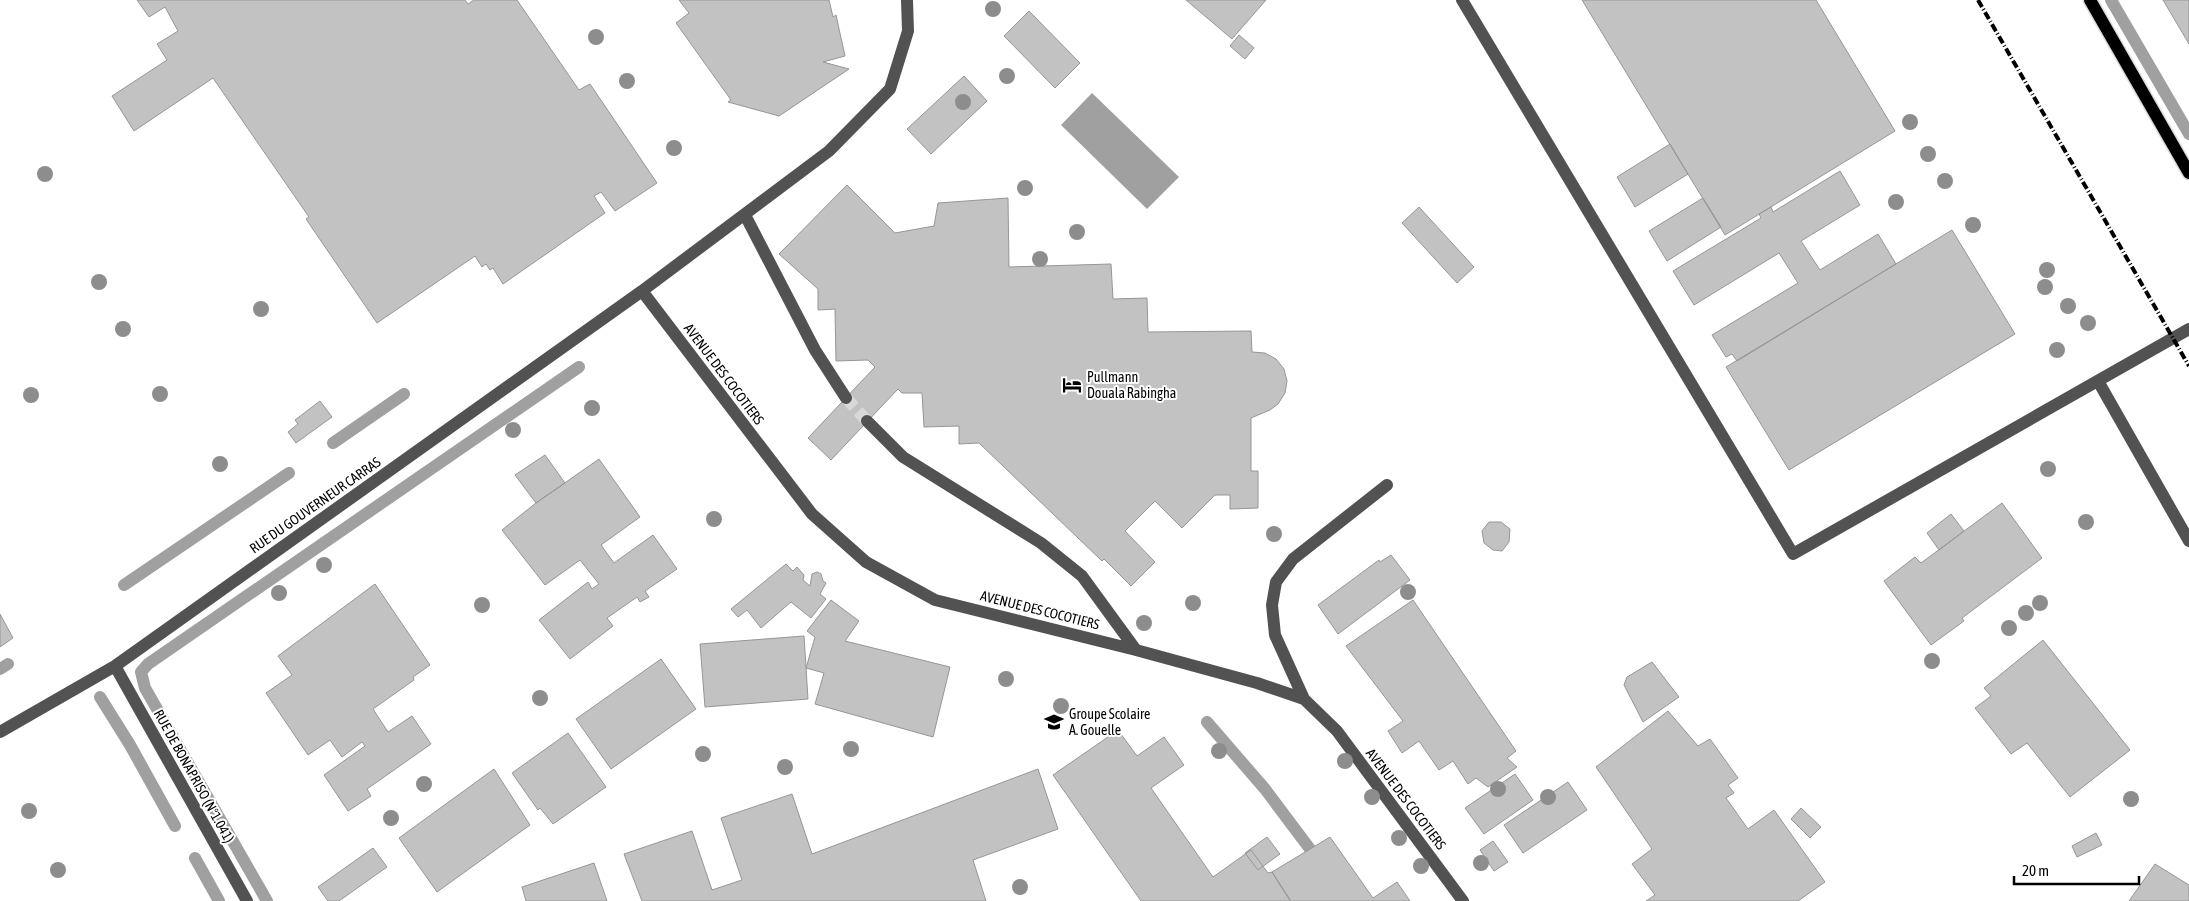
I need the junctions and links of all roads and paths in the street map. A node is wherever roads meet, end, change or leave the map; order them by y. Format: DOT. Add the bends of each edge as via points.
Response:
graph roads {
  1 [pos="907,0"];
  2 [pos="1462,0"];
  3 [pos="2090,0"];
  4 [pos="2189,173"];
  5 [pos="745,214"];
  6 [pos="642,292"];
  7 [pos="2189,329"];
  8 [pos="2098,381"];
  9 [pos="846,398"];
  10 [pos="867,421"];
  11 [pos="1386,484"];
  12 [pos="2189,541"];
  13 [pos="1136,650"];
  14 [pos="115,666"];
  15 [pos="1304,699"];
  16 [pos="0,732"];
  17 [pos="247,901"];
  18 [pos="1463,901"];
  1 -- 5 [label="street, RUE DU GOUVERNEUR CARRAS" via="908,31 890,89 829,151"];
  2 -- 8 [label="street" via="1793,554"];
  3 -- 4 [label="main road"];
  5 -- 6 [label="street, RUE DU GOUVERNEUR CARRAS"];
  5 -- 9 [label="street" via="815,350"];
  6 -- 13 [label="street, AVENUE DES COCOTIERS" via="812,514 866,562 935,600"];
  6 -- 14 [label="street, RUE DU GOUVERNEUR CARRAS"];
  7 -- 8 [label="street"];
  8 -- 12 [label="street"];
  10 -- 13 [label="street" via="903,457 1041,543 1082,576"];
  11 -- 15 [label="street" via="1293,558 1276,582 1272,605 1275,635"];
  13 -- 15 [label="street, AVENUE DES COCOTIERS"];
  14 -- 16 [label="street, RUE DU GOUVERNEUR CARRAS"];
  14 -- 17 [label="street, RUE DE BONAPRISO (N°1.041)"];
  15 -- 18 [label="street, AVENUE DES COCOTIERS" via="1337,731"];
}
